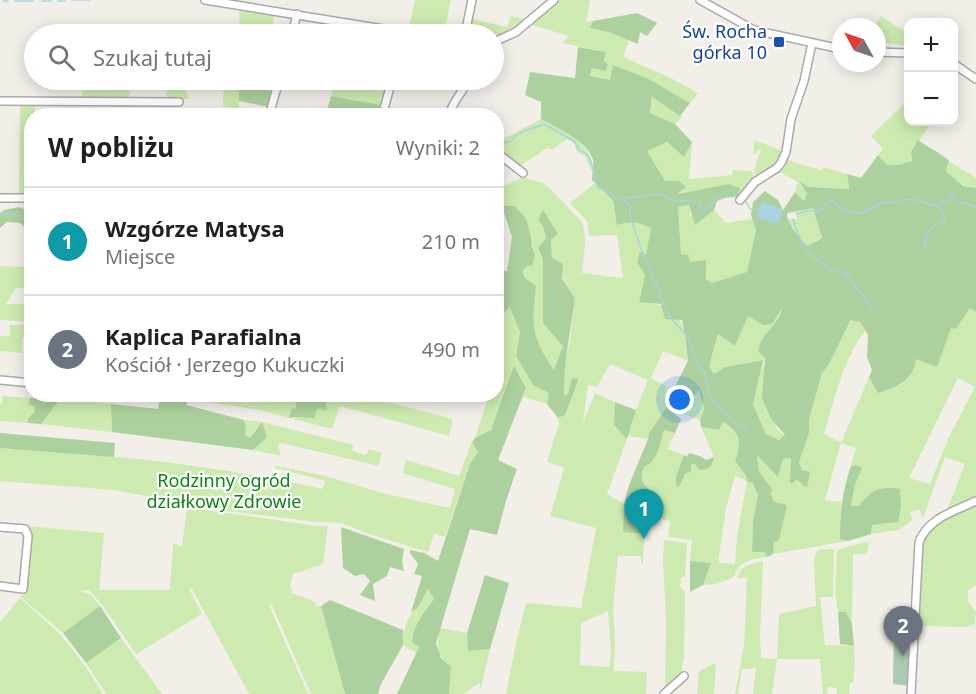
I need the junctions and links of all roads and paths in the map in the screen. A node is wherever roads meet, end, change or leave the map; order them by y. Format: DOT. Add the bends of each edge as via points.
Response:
graph roads {
  1 [pos="205,0"];
  2 [pos="472,0"];
  3 [pos="554,0"];
  4 [pos="700,0"];
  5 [pos="297,15"];
  6 [pos="295,24"];
  7 [pos="348,24"];
  8 [pos="467,24"];
  9 [pos="504,37"];
  10 [pos="812,43"];
  11 [pos="832,46"];
  12 [pos="886,52"];
  13 [pos="904,53"];
  14 [pos="958,67"];
  15 [pos="976,79"];
  16 [pos="276,90"];
  17 [pos="389,90"];
  18 [pos="462,90"];
  19 [pos="0,102"];
  20 [pos="179,102"];
  21 [pos="271,108"];
  22 [pos="384,108"];
  23 [pos="451,108"];
  24 [pos="504,158"];
  25 [pos="523,173"];
  26 [pos="0,198"];
  27 [pos="24,198"];
  28 [pos="740,200"];
  29 [pos="0,380"];
  30 [pos="24,382"];
  31 [pos="976,501"];
  32 [pos="0,527"];
  33 [pos="0,586"];
  34 [pos="684,676"];
  35 [pos="664,694"];
  36 [pos="911,694"];
  1 -- 5 [label="street"];
  2 -- 8 [label="street"];
  3 -- 9 [label="street"];
  4 -- 10 [label="street" via="754,30"];
  5 -- 6 [label="street"];
  5 -- 7 [label="street"];
  10 -- 11 [label="street"];
  10 -- 28 [label="street" via="781,164 755,182"];
  12 -- 13 [label="street"];
  14 -- 15 [label="street"];
  16 -- 21 [label="street"];
  17 -- 22 [label="street"];
  18 -- 23 [label="street"];
  19 -- 20 [label="street"];
  24 -- 25 [label="street"];
  26 -- 27 [label="street"];
  29 -- 30 [label="street"];
  31 -- 36 [label="street" via="932,523 919,542"];
  32 -- 33 [label="street" via="22,529 28,534 23,589"];
  34 -- 35 [label="street"];
}
